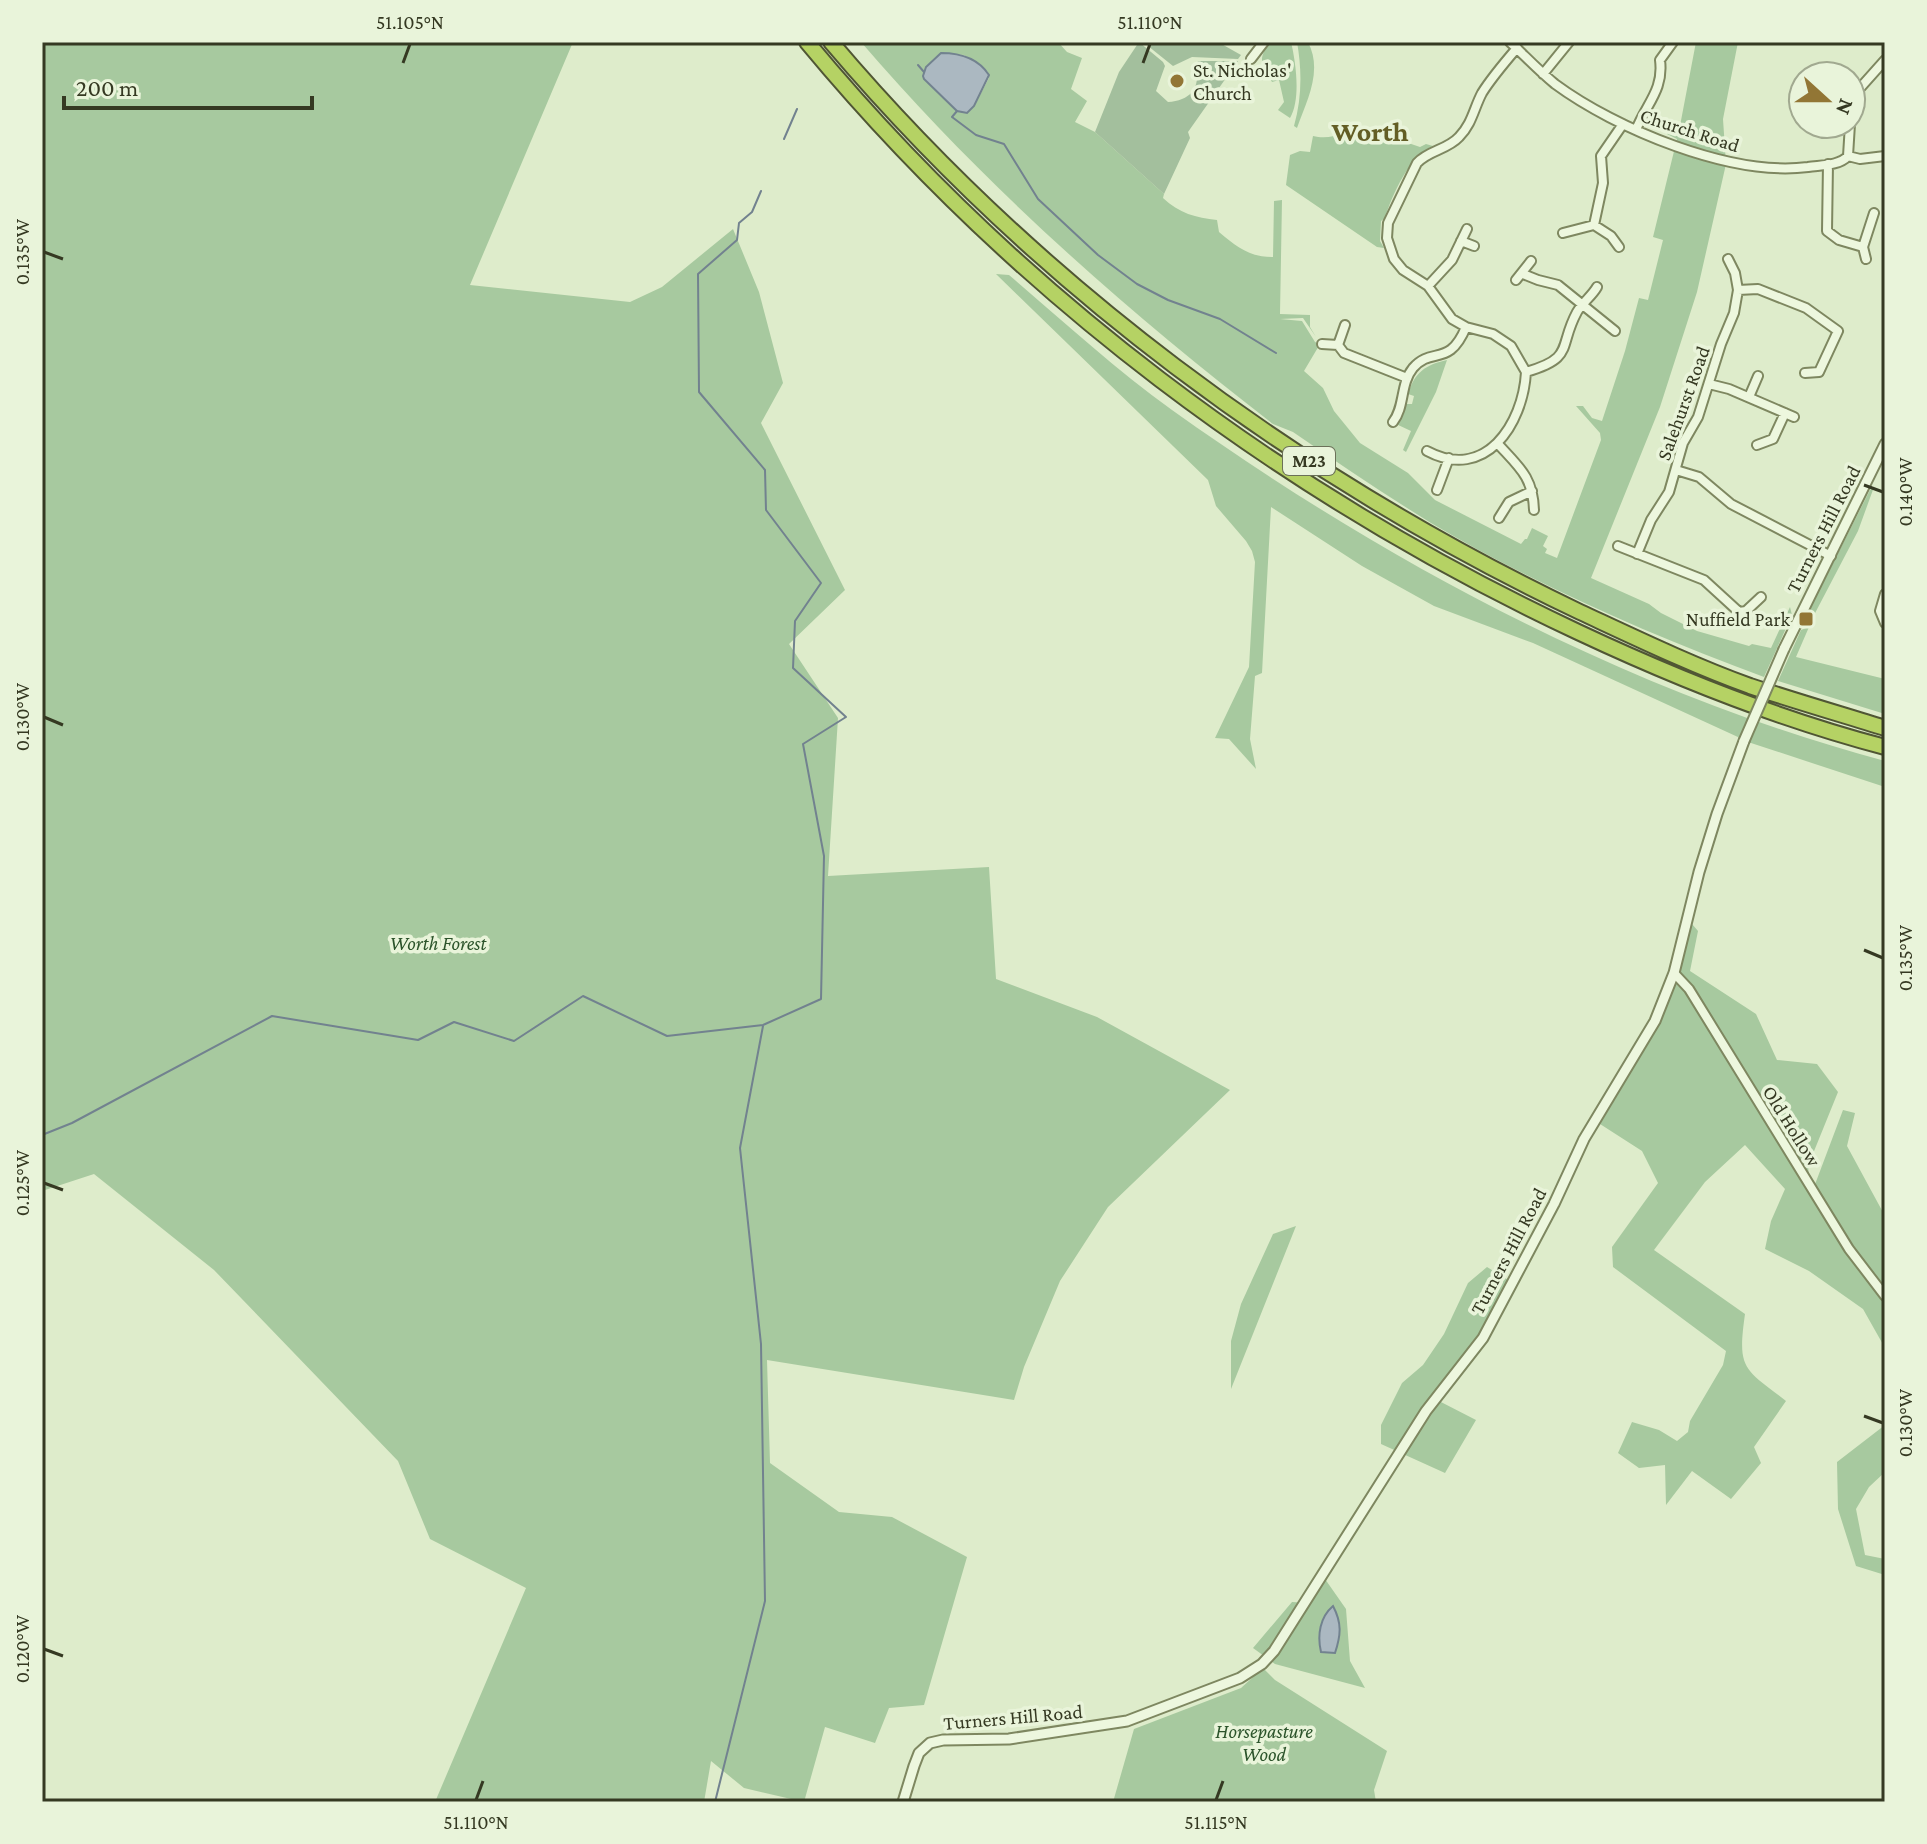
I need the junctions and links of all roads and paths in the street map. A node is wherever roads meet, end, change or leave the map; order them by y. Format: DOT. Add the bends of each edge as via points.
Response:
graph roads {
  1 [pos="807,42"];
  2 [pos="831,42"];
  3 [pos="844,42"];
  4 [pos="1264,42"];
  5 [pos="1569,42"];
  6 [pos="1673,42"];
  7 [pos="1513,45"];
  8 [pos="1251,59"];
  9 [pos="1885,60"];
  10 [pos="1543,74"];
  11 [pos="1867,80"];
  12 [pos="879,98"];
  13 [pos="1623,124"];
  14 [pos="1636,130"];
  15 [pos="1849,140"];
  16 [pos="1848,156"];
  17 [pos="1885,156"];
  18 [pos="1828,164"];
  19 [pos="1874,213"];
  20 [pos="1594,225"];
  21 [pos="1467,229"];
  22 [pos="1563,233"];
  23 [pos="1461,241"];
  24 [pos="1474,246"];
  25 [pos="1619,247"];
  26 [pos="1863,247"];
  27 [pos="1728,259"];
  28 [pos="1866,259"];
  29 [pos="1531,261"];
  30 [pos="1428,286"];
  31 [pos="1597,287"];
  32 [pos="1738,290"];
  33 [pos="1582,305"];
  34 [pos="1843,320"];
  35 [pos="1345,325"];
  36 [pos="1466,327"];
  37 [pos="1615,331"];
  38 [pos="1838,331"];
  39 [pos="1322,344"];
  40 [pos="1338,345"];
  41 [pos="1526,372"];
  42 [pos="1805,373"];
  43 [pos="1758,376"];
  44 [pos="1407,378"];
  45 [pos="1709,384"];
  46 [pos="1749,397"];
  47 [pos="1785,413"];
  48 [pos="1794,417"];
  49 [pos="1393,422"];
  50 [pos="1498,444"];
  51 [pos="1885,444"];
  52 [pos="1757,445"];
  53 [pos="1427,451"];
  54 [pos="1449,458"];
  55 [pos="1676,470"];
  56 [pos="1544,484"];
  57 [pos="1437,490"];
  58 [pos="1532,490"];
  59 [pos="1534,510"];
  60 [pos="1499,518"];
  61 [pos="1618,546"];
  62 [pos="1637,554"];
  63 [pos="1831,556"];
  64 [pos="1734,592"];
  65 [pos="1885,594"];
  66 [pos="1761,597"];
  67 [pos="1726,600"];
  68 [pos="1885,623"];
  69 [pos="1885,728"];
  70 [pos="1885,747"];
  71 [pos="1674,973"];
  72 [pos="1885,1296"];
  73 [pos="903,1802"];
  1 -- 70 [label="highway, M23" via="952,200 1092,327 1177,394 1322,492 1508,600 1615,650 1747,706"];
  2 -- 12 [label="highway, M23"];
  3 -- 12 [label="highway, M23"];
  4 -- 8 [label="street"];
  5 -- 10 [label="street"];
  6 -- 14 [label="street" via="1660,60 1659,85"];
  7 -- 10 [label="street, Church Road"];
  7 -- 30 [label="street" via="1461,136 1417,163 1388,223 1394,259"];
  9 -- 11 [label="street"];
  10 -- 13 [label="street, Church Road"];
  12 -- 69 [label="highway, M23" via="976,198 1080,290 1177,369 1305,459 1511,579 1643,641 1751,686"];
  13 -- 14 [label="street, Church Road"];
  13 -- 20 [label="street" via="1601,156 1603,183"];
  14 -- 18 [label="street, Church Road" via="1692,151 1775,169"];
  15 -- 16 [label="street"];
  16 -- 17 [label="street, Church Road"];
  16 -- 18 [label="street, Church Road"];
  18 -- 26 [label="street" via="1827,231"];
  19 -- 26 [label="street"];
  20 -- 22 [label="street"];
  20 -- 25 [label="street"];
  21 -- 23 [label="street"];
  23 -- 24 [label="street"];
  23 -- 30 [label="street" via="1447,267"];
  26 -- 28 [label="street"];
  27 -- 32 [label="street"];
  29 -- 33 [label="street" via="1520,277 1554,283"];
  30 -- 36 [label="street" via="1448,314"];
  31 -- 33 [label="street"];
  32 -- 38 [label="street" via="1758,289 1806,308"];
  32 -- 45 [label="street, Salehurst Road"];
  33 -- 37 [label="street"];
  33 -- 41 [label="street" via="1561,353"];
  34 -- 38 [label="street"];
  35 -- 40 [label="street"];
  36 -- 41 [label="street" via="1500,337"];
  36 -- 44 [label="street" via="1455,347 1419,363"];
  38 -- 42 [label="street" via="1816,374"];
  39 -- 40 [label="street"];
  40 -- 44 [label="street" via="1352,358"];
  41 -- 50 [label="street" via="1517,416"];
  43 -- 46 [label="street"];
  44 -- 49 [label="street"];
  45 -- 46 [label="street"];
  45 -- 55 [label="street, Salehurst Road"];
  46 -- 47 [label="street"];
  47 -- 48 [label="street"];
  47 -- 52 [label="street" via="1773,439"];
  50 -- 54 [label="street" via="1475,456"];
  50 -- 58 [label="street"];
  51 -- 63 [label="street, Turners Hill Road"];
  53 -- 54 [label="street"];
  54 -- 57 [label="street"];
  55 -- 62 [label="street, Salehurst Road"];
  55 -- 63 [label="street" via="1699,477 1731,504"];
  56 -- 58 [label="street"];
  58 -- 59 [label="street"];
  58 -- 60 [label="street" via="1509,502"];
  61 -- 62 [label="street"];
  62 -- 67 [label="street" via="1704,580"];
  63 -- 71 [label="street, Turners Hill Road, bridge" via="1744,741 1699,872"];
  64 -- 67 [label="street"];
  65 -- 68 [label="street" via="1880,611"];
  66 -- 67 [label="street" via="1743,612"];
  71 -- 72 [label="street, Old Hollow" via="1689,989 1849,1249"];
  71 -- 73 [label="street, Turners Hill Road" via="1655,1021 1584,1139 1483,1338 1426,1411 1268,1657 1240,1678 1127,1721 1009,1739 930,1743 919,1753"];
}
